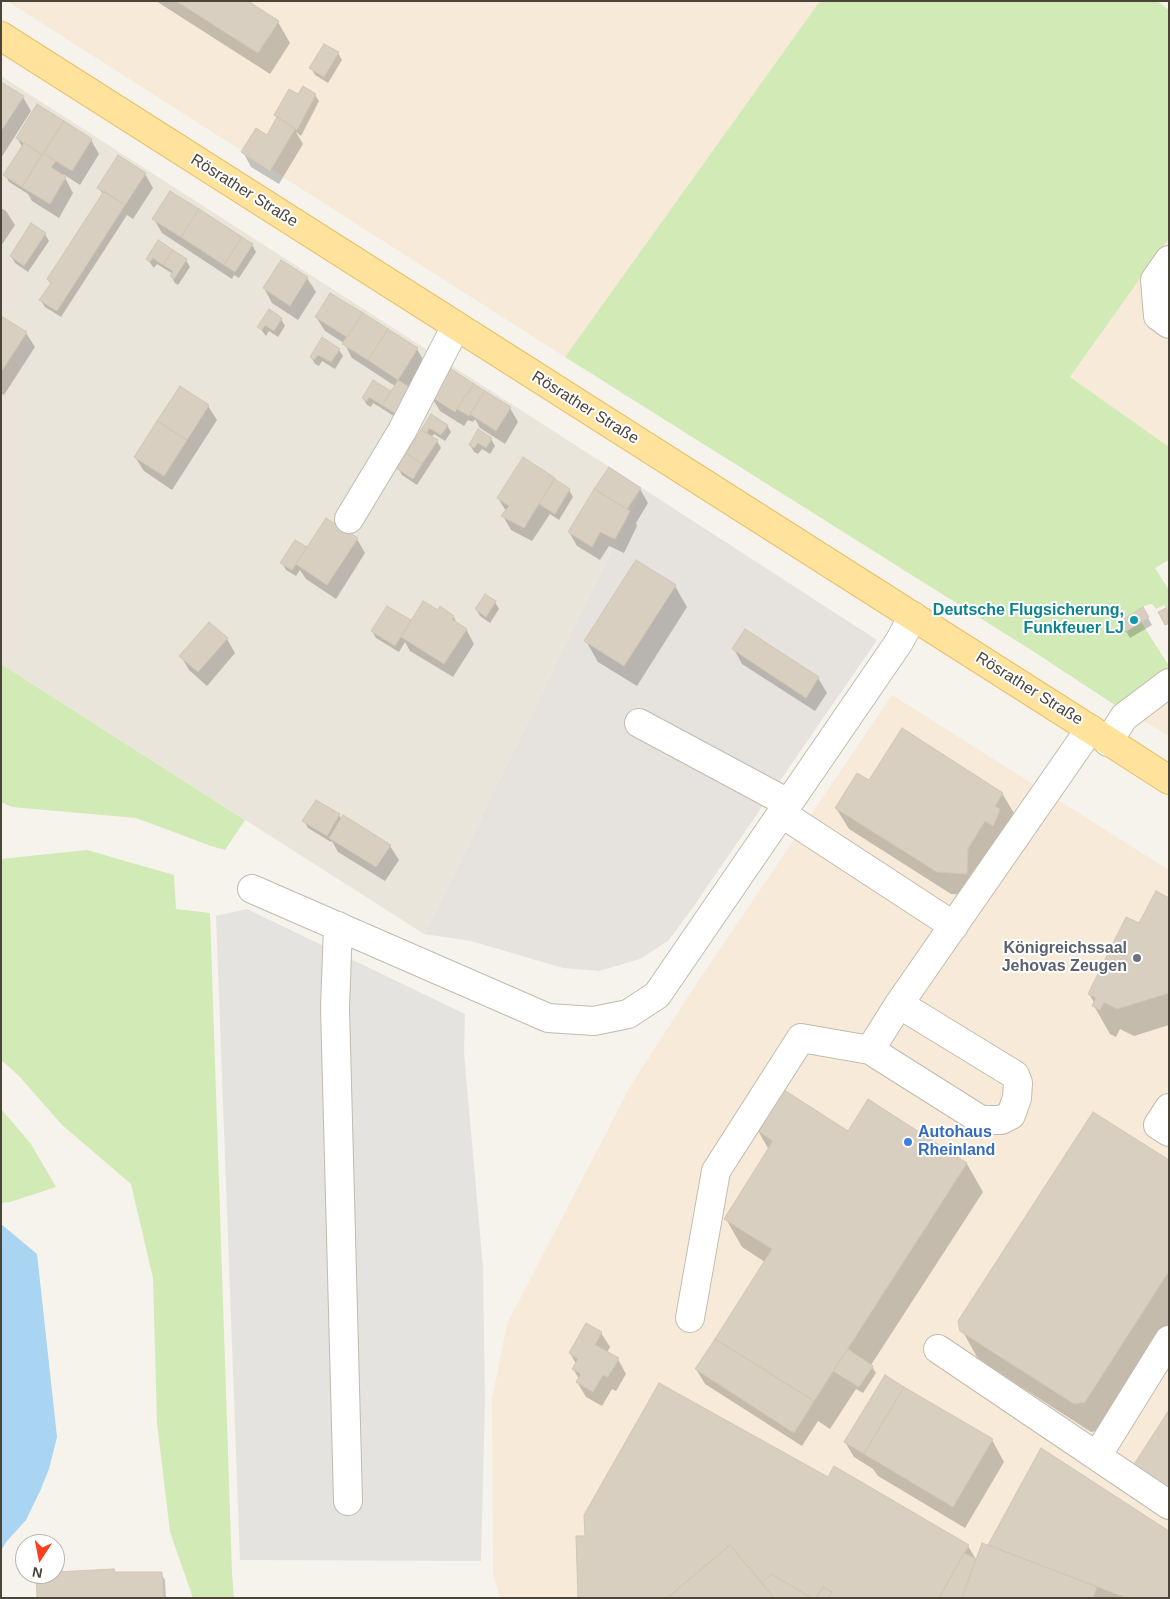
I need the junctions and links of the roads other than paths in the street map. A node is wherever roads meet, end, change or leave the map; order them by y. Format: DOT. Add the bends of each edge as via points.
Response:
graph roads {
  1 [pos="1,36"];
  2 [pos="1169,260"];
  3 [pos="1169,324"];
  4 [pos="456,326"];
  5 [pos="349,519"];
  6 [pos="913,616"];
  7 [pos="1169,683"];
  8 [pos="639,724"];
  9 [pos="1099,735"];
  10 [pos="1169,780"];
  11 [pos="784,808"];
  12 [pos="252,890"];
  13 [pos="338,926"];
  14 [pos="954,926"];
  15 [pos="899,1004"];
  16 [pos="870,1050"];
  17 [pos="1169,1108"];
  18 [pos="1169,1132"];
  19 [pos="690,1318"];
  20 [pos="1169,1340"];
  21 [pos="938,1349"];
  22 [pos="1097,1456"];
  23 [pos="348,1501"];
  24 [pos="1169,1505"];
  1 -- 4 [label="main road, Rösrather Straße"];
  2 -- 3 [label="lane" via="1155,280 1158,316"];
  4 -- 5 [label="lane" via="402,431"];
  4 -- 6 [label="main road, Rösrather Straße"];
  6 -- 9 [label="main road, Rösrather Straße"];
  6 -- 11 [label="lane" via="899,642"];
  7 -- 9 [label="lane"];
  8 -- 11 [label="lane"];
  9 -- 10 [label="main road, Rösrather Straße"];
  9 -- 14 [label="lane"];
  11 -- 13 [label="lane" via="657,995 628,1014 594,1021 548,1018"];
  11 -- 14 [label="lane"];
  12 -- 13 [label="lane"];
  13 -- 23 [label="lane" via="335,1008"];
  14 -- 15 [label="lane"];
  15 -- 16 [label="lane"];
  15 -- 16 [label="lane" via="1015,1075 1017,1098 1011,1115 1001,1120 981,1120"];
  16 -- 19 [label="lane" via="801,1038 716,1170"];
  17 -- 18 [label="lane" via="1158,1125"];
  20 -- 22 [label="lane"];
  21 -- 22 [label="lane"];
  22 -- 24 [label="lane"];
}
